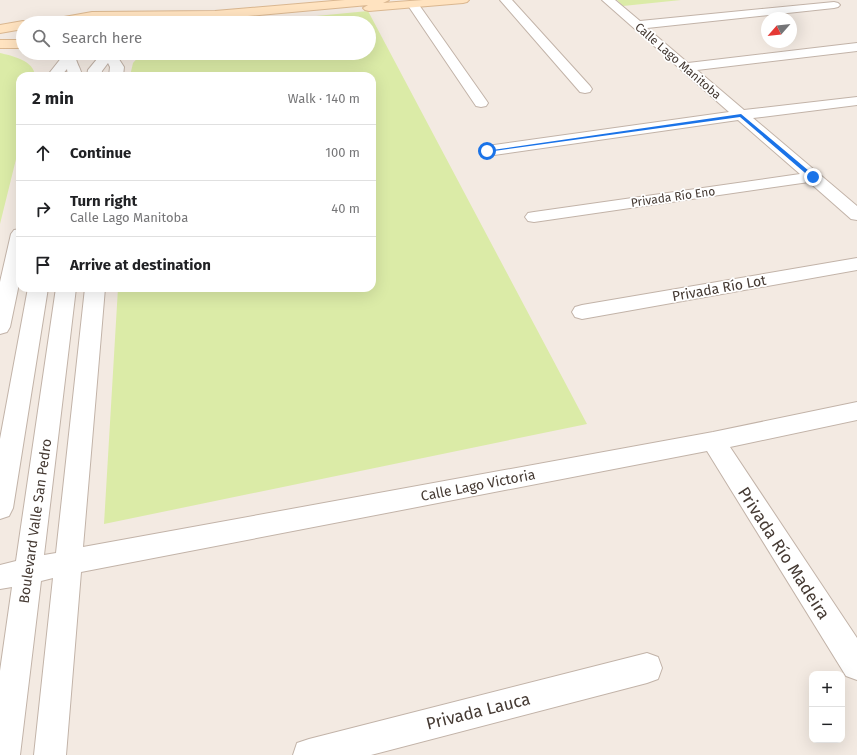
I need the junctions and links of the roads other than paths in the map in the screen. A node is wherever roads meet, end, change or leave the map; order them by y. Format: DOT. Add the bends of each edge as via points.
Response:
graph roads {
  1 [pos="383,0"];
  2 [pos="463,0"];
  3 [pos="506,0"];
  4 [pos="608,0"];
  5 [pos="414,4"];
  6 [pos="834,5"];
  7 [pos="108,12"];
  8 [pos="70,14"];
  9 [pos="116,16"];
  10 [pos="284,16"];
  11 [pos="637,25"];
  12 [pos="16,26"];
  13 [pos="0,29"];
  14 [pos="0,44"];
  15 [pos="16,44"];
  16 [pos="857,47"];
  17 [pos="65,60"];
  18 [pos="70,60"];
  19 [pos="103,60"];
  20 [pos="113,60"];
  21 [pos="685,67"];
  22 [pos="57,72"];
  23 [pos="76,72"];
  24 [pos="95,72"];
  25 [pos="116,72"];
  26 [pos="585,89"];
  27 [pos="857,101"];
  28 [pos="481,103"];
  29 [pos="741,115"];
  30 [pos="487,151"];
  31 [pos="813,177"];
  32 [pos="857,215"];
  33 [pos="534,218"];
  34 [pos="16,253"];
  35 [pos="857,264"];
  36 [pos="37,292"];
  37 [pos="65,292"];
  38 [pos="95,292"];
  39 [pos="582,312"];
  40 [pos="0,327"];
  41 [pos="857,411"];
  42 [pos="713,441"];
  43 [pos="0,508"];
  44 [pos="67,563"];
  45 [pos="28,571"];
  46 [pos="0,577"];
  47 [pos="857,665"];
  48 [pos="647,668"];
  49 [pos="4,755"];
  50 [pos="50,755"];
  51 [pos="309,755"];
  1 -- 7 [label="street" via="215,15"];
  2 -- 5 [label="street"];
  3 -- 26 [label="street"];
  4 -- 11 [label="street, Calle Lago Manitoba"];
  5 -- 10 [label="street"];
  5 -- 28 [label="street"];
  6 -- 11 [label="street"];
  7 -- 8 [label="street"];
  7 -- 9 [label="street"];
  11 -- 21 [label="street, Calle Lago Manitoba"];
  12 -- 13 [label="street"];
  14 -- 15 [label="street"];
  16 -- 21 [label="street"];
  17 -- 22 [label="street"];
  18 -- 23 [label="street"];
  19 -- 24 [label="street"];
  20 -- 25 [label="street"];
  21 -- 29 [label="street, Calle Lago Manitoba"];
  27 -- 29 [label="street"];
  29 -- 30 [label="street"];
  29 -- 31 [label="street, Calle Lago Manitoba"];
  31 -- 32 [label="street, Calle Lago Manitoba"];
  31 -- 33 [label="street, Privada Río Eno"];
  34 -- 40 [label="street"];
  35 -- 39 [label="street, Privada Río Lot"];
  36 -- 43 [label="street"];
  37 -- 45 [label="street, Boulevard Valle San Pedro"];
  38 -- 44 [label="street"];
  41 -- 42 [label="street, Calle Lago Victoria"];
  42 -- 44 [label="street, Calle Lago Victoria"];
  42 -- 47 [label="street, Privada Río Madeira"];
  44 -- 45 [label="street, Calle Lago Victoria"];
  44 -- 50 [label="street"];
  45 -- 46 [label="street, Calle Lago Victoria"];
  45 -- 49 [label="street, Boulevard Valle San Pedro"];
  48 -- 51 [label="street, Privada Lauca"];
}
